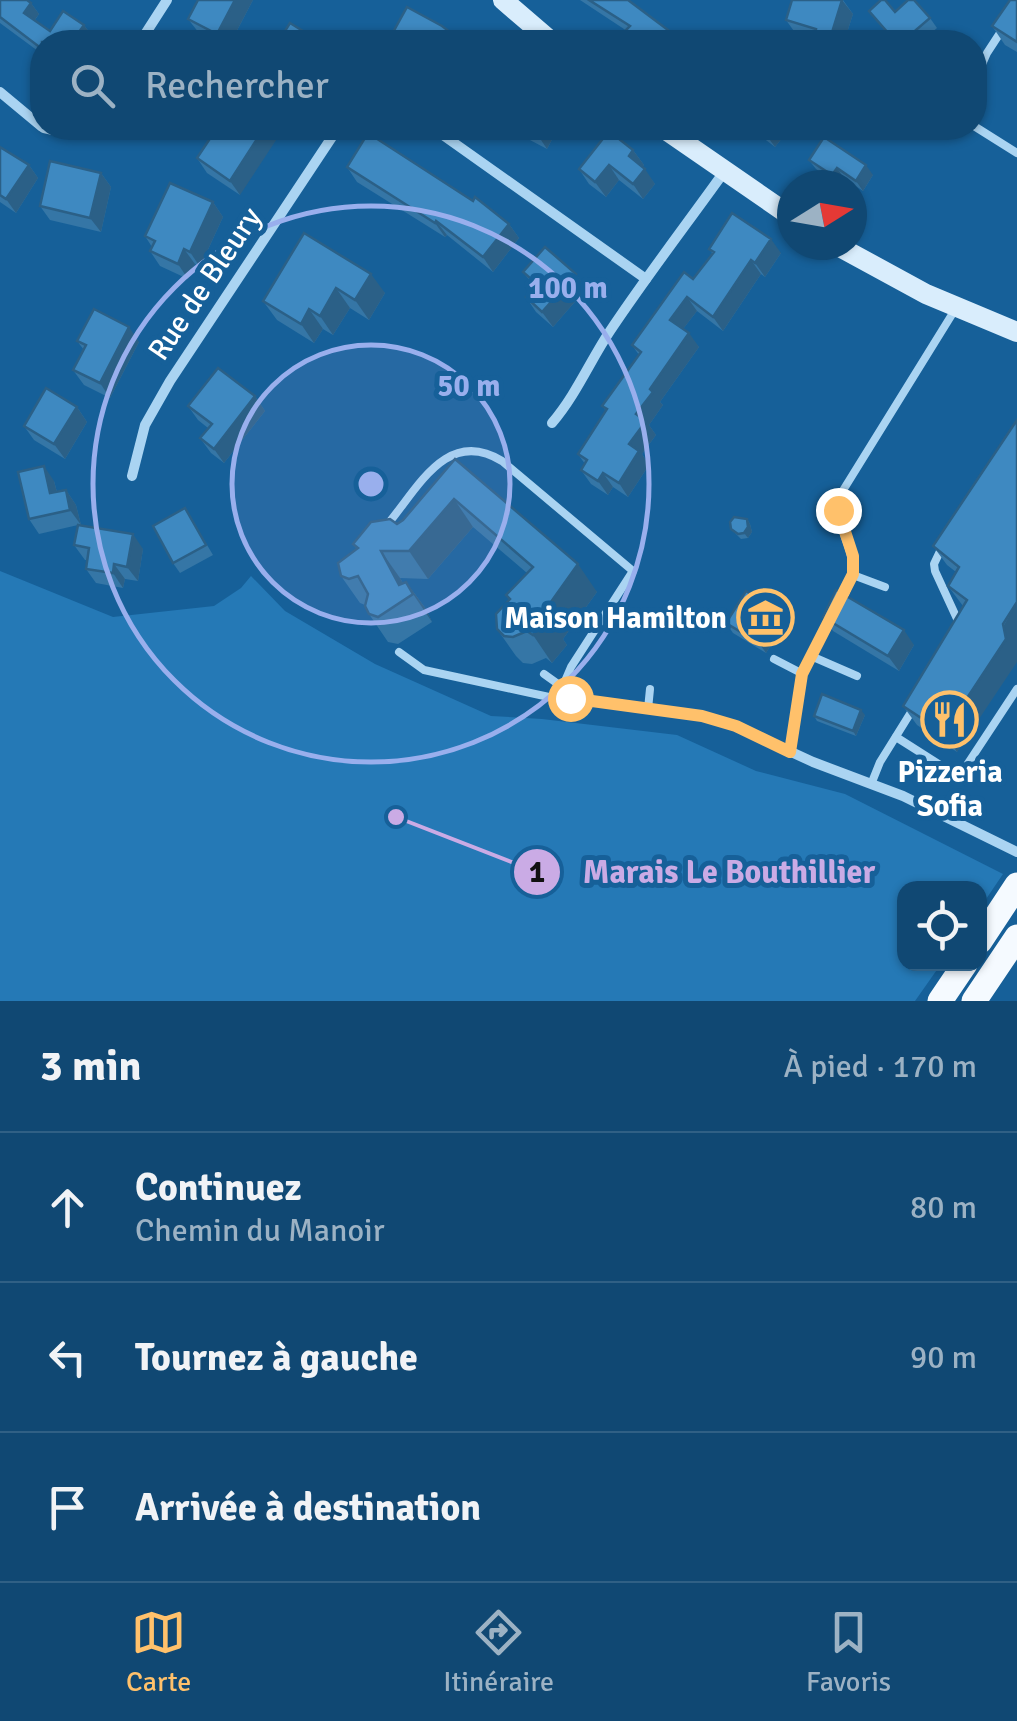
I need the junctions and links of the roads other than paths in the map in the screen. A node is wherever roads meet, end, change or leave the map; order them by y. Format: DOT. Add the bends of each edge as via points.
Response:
graph roads {
  1 [pos="168,0"];
  2 [pos="504,0"];
  3 [pos="1007,22"];
  4 [pos="148,30"];
  5 [pos="538,30"];
  6 [pos="987,54"];
  7 [pos="0,92"];
  8 [pos="30,116"];
  9 [pos="987,134"];
  10 [pos="330,140"];
  11 [pos="450,140"];
  12 [pos="680,140"];
  13 [pos="1017,153"];
  14 [pos="724,172"];
  15 [pos="777,208"];
  16 [pos="865,260"];
  17 [pos="646,279"];
  18 [pos="956,308"];
  19 [pos="1017,332"];
  20 [pos="552,423"];
  21 [pos="132,476"];
  22 [pos="391,520"];
  23 [pos="946,540"];
  24 [pos="853,574"];
  25 [pos="885,587"];
  26 [pos="960,629"];
  27 [pos="399,652"];
  28 [pos="812,656"];
  29 [pos="774,659"];
  30 [pos="544,674"];
  31 [pos="802,674"];
  32 [pos="857,676"];
  33 [pos="1017,689"];
  34 [pos="650,690"];
  35 [pos="565,693"];
  36 [pos="924,693"];
  37 [pos="648,709"];
  38 [pos="896,736"];
  39 [pos="790,752"];
  40 [pos="872,782"];
  41 [pos="1017,852"];
  42 [pos="1017,885"];
  43 [pos="987,930"];
  44 [pos="1017,937"];
  45 [pos="960,971"];
  46 [pos="940,1001"];
  47 [pos="974,1001"];
  1 -- 4 [label="street"];
  2 -- 5 [label="main road"];
  3 -- 6 [label="lane"];
  7 -- 8 [label="street"];
  9 -- 13 [label="lane"];
  10 -- 21 [label="street, Rue de Bleury" via="170,381 145,425"];
  11 -- 17 [label="street"];
  12 -- 14 [label="main road"];
  14 -- 15 [label="main road"];
  14 -- 17 [label="street"];
  16 -- 18 [label="main road"];
  17 -- 20 [label="street"];
  18 -- 19 [label="main road"];
  18 -- 24 [label="lane" via="842,492 839,520"];
  22 -- 35 [label="lane" via="441,460 485,452 633,571 571,667"];
  23 -- 26 [label="lane" via="934,564"];
  24 -- 25 [label="lane"];
  24 -- 28 [label="lane"];
  27 -- 35 [label="lane" via="424,670 549,697"];
  28 -- 31 [label="lane"];
  28 -- 32 [label="lane"];
  29 -- 31 [label="lane"];
  30 -- 35 [label="lane"];
  31 -- 39 [label="lane"];
  33 -- 38 [label="lane" via="960,777"];
  34 -- 37 [label="lane"];
  35 -- 37 [label="street"];
  36 -- 38 [label="lane"];
  37 -- 39 [label="street" via="719,720"];
  38 -- 40 [label="lane"];
  39 -- 40 [label="street"];
  40 -- 41 [label="street"];
  42 -- 43 [label="main road"];
  44 -- 47 [label="main road"];
  45 -- 46 [label="main road"];
}
